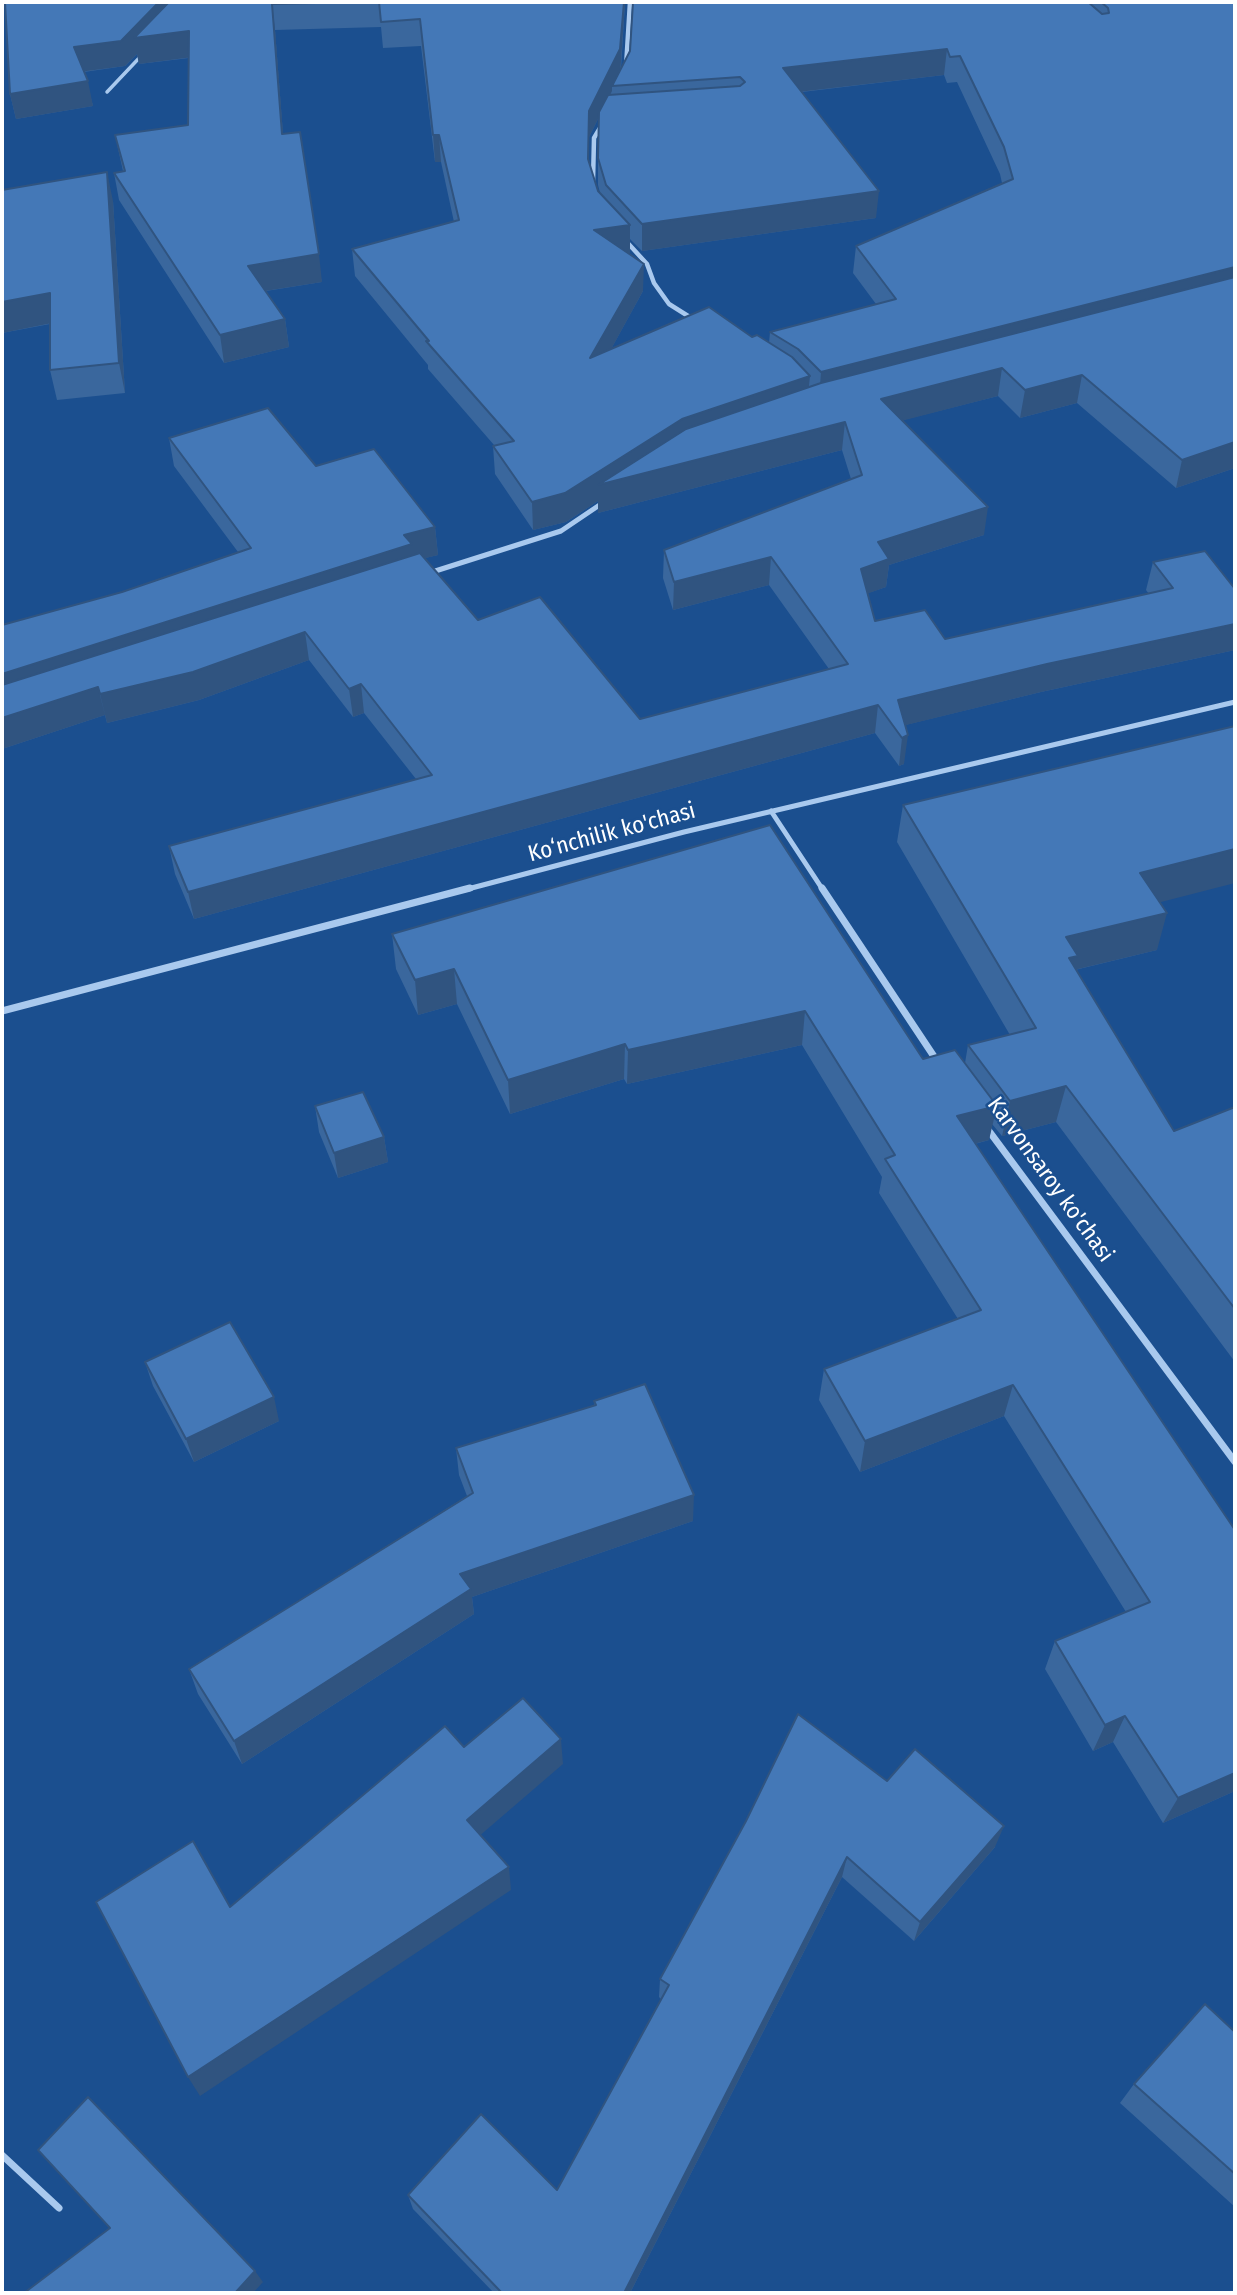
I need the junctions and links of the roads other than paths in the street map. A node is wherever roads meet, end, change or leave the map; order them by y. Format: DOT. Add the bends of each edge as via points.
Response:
graph roads {
  1 [pos="630,2"];
  2 [pos="144,53"];
  3 [pos="625,77"];
  4 [pos="107,92"];
  5 [pos="606,117"];
  6 [pos="593,186"];
  7 [pos="620,234"];
  8 [pos="703,326"];
  9 [pos="611,497"];
  10 [pos="417,576"];
  11 [pos="1235,702"];
  12 [pos="771,811"];
  13 [pos="2,1011"];
  14 [pos="946,1072"];
  15 [pos="978,1116"];
  16 [pos="1235,1462"];
  17 [pos="2,2155"];
  18 [pos="59,2208"];
  1 -- 3 [label="street"];
  2 -- 4 [label="lane"];
  5 -- 6 [label="street" via="594,138"];
  7 -- 8 [label="street" via="647,264 654,284 669,304"];
  9 -- 10 [label="street" via="561,531"];
  11 -- 12 [label="street, Ko‘nchilik ko'chasi"];
  12 -- 13 [label="street, Ko‘nchilik ko'chasi"];
  12 -- 14 [label="street"];
  15 -- 16 [label="street, Karvonsaroy ko'chasi"];
  17 -- 18 [label="lane"];
}
